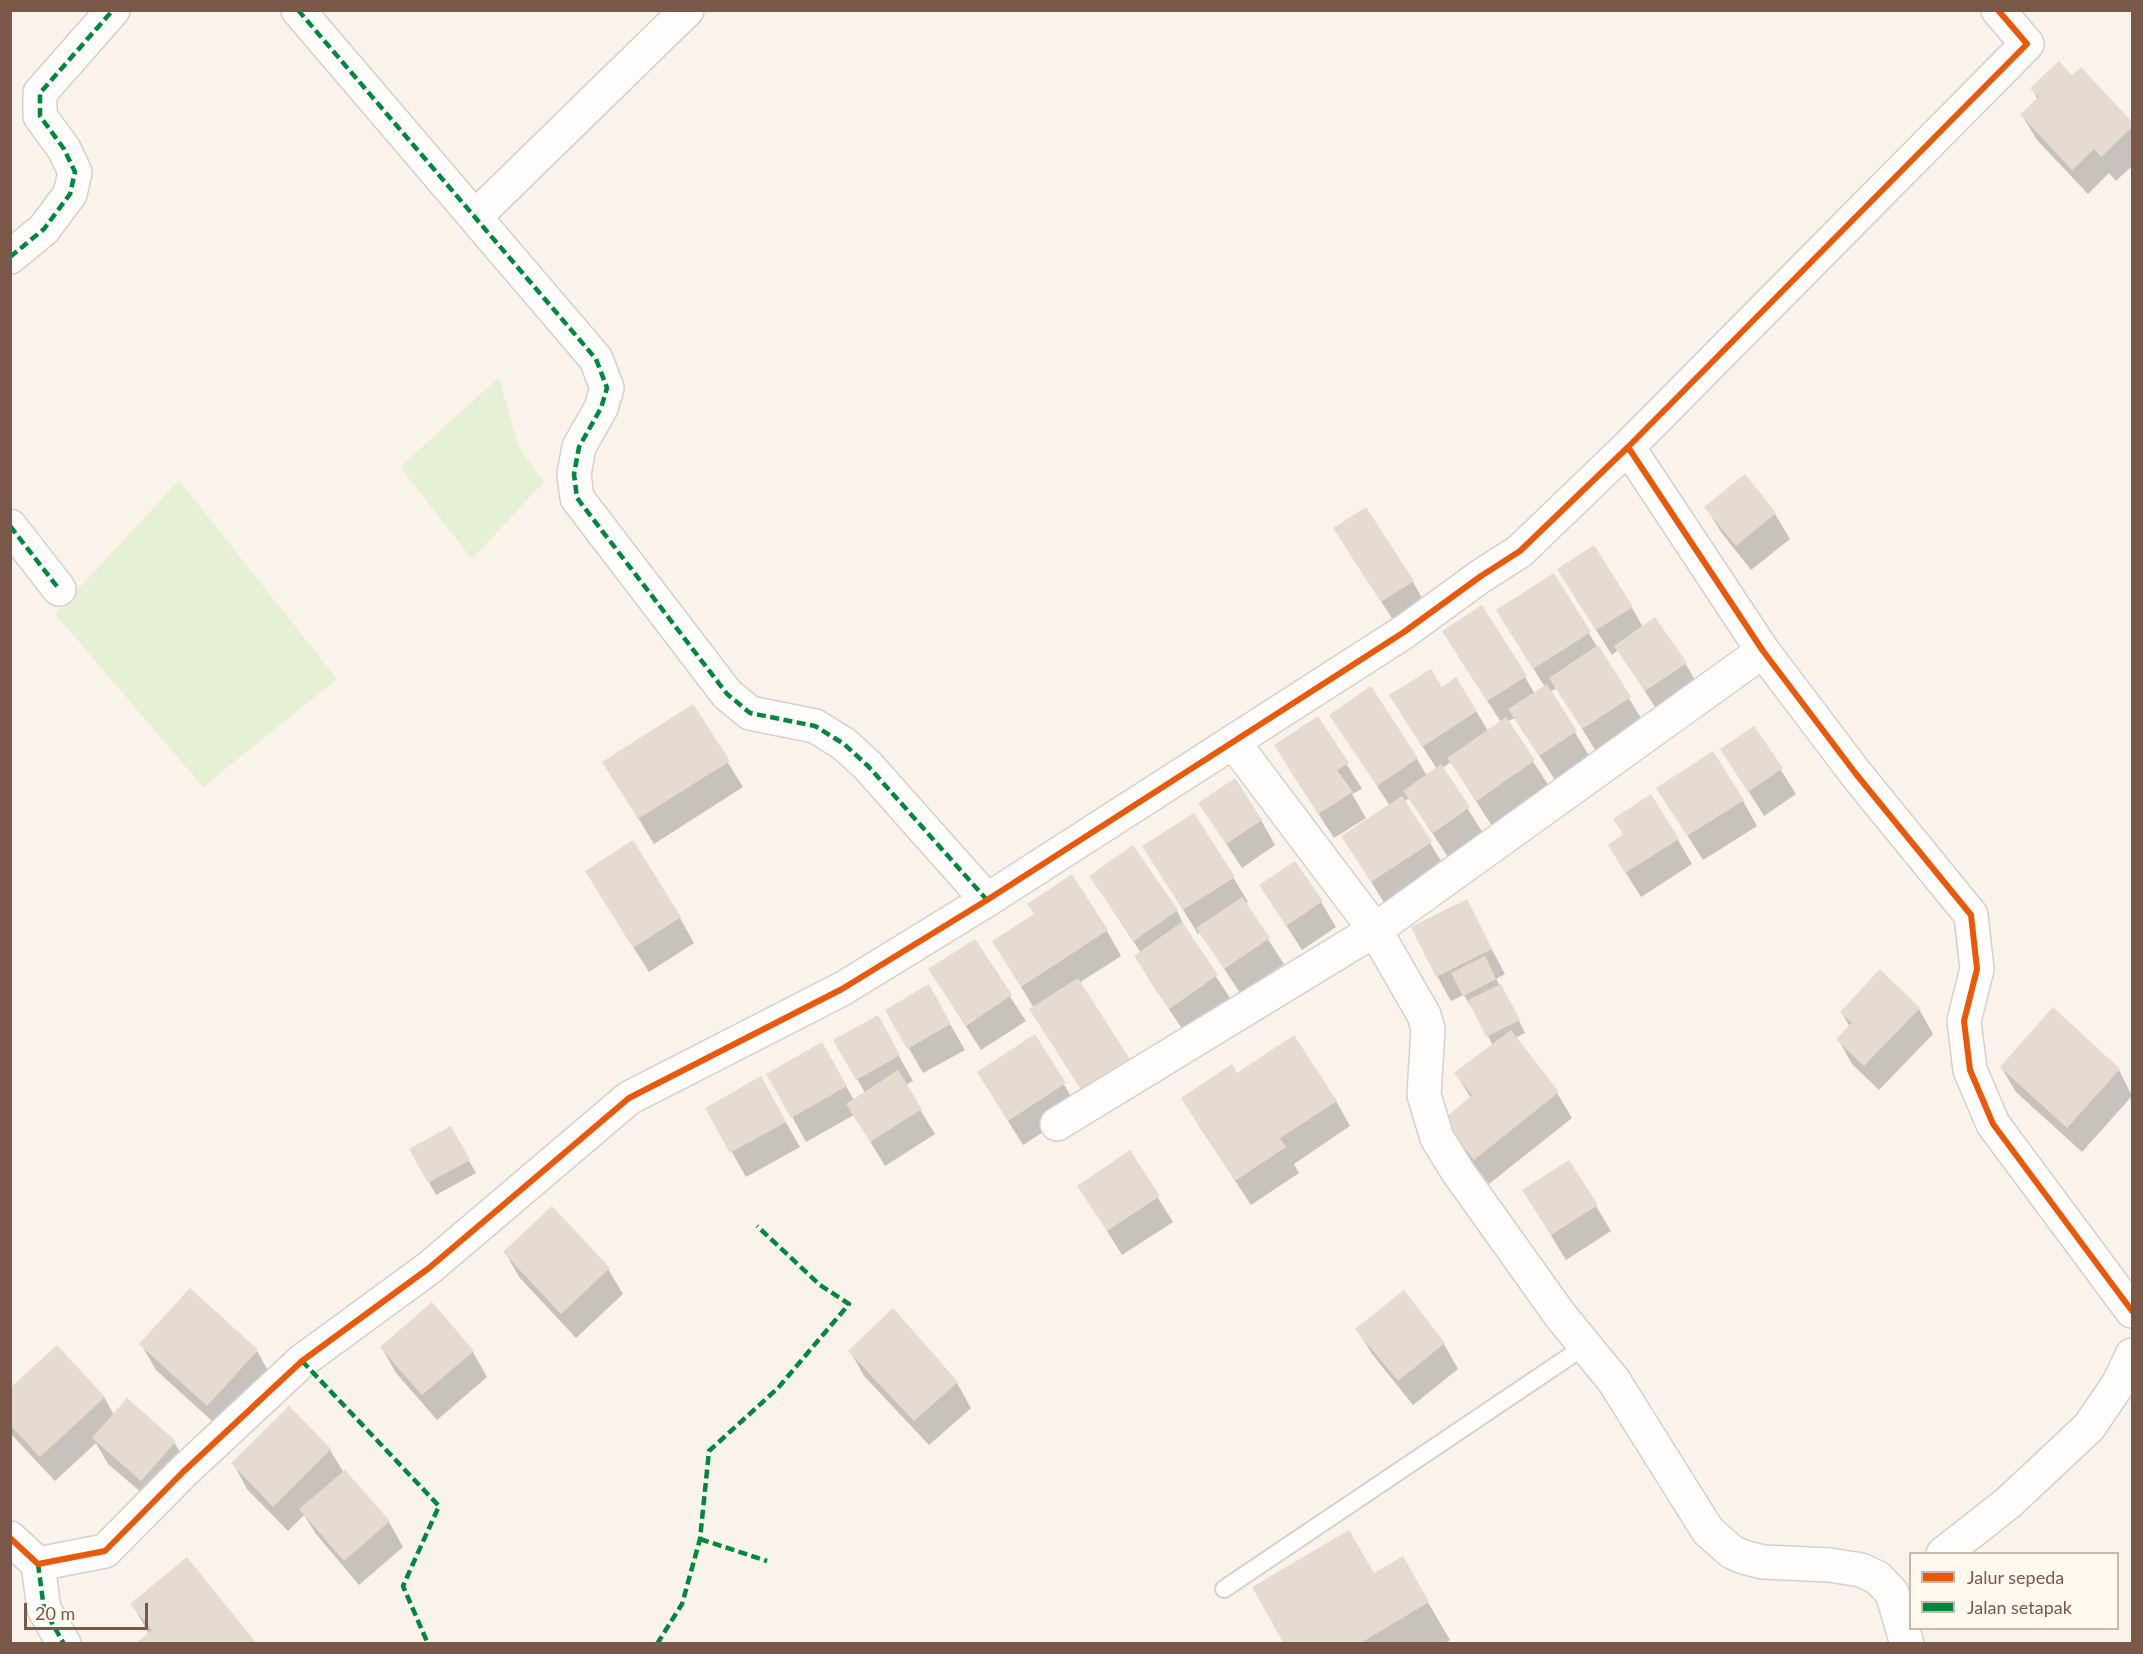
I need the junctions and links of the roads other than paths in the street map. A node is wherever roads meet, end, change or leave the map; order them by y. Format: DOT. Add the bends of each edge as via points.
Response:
graph roads {
  1 [pos="113,10"];
  2 [pos="298,10"];
  3 [pos="687,10"];
  4 [pos="1998,10"];
  5 [pos="475,217"];
  6 [pos="10,257"];
  7 [pos="1628,447"];
  8 [pos="10,526"];
  9 [pos="59,589"];
  10 [pos="1762,651"];
  11 [pos="1234,742"];
  12 [pos="987,900"];
  13 [pos="1375,930"];
  14 [pos="1057,1124"];
  15 [pos="2133,1311"];
  16 [pos="1586,1346"];
  17 [pos="2133,1354"];
  18 [pos="10,1538"];
  19 [pos="1946,1552"];
  20 [pos="38,1564"];
  21 [pos="1901,1586"];
  22 [pos="1224,1589"];
  23 [pos="64,1644"];
  24 [pos="1907,1644"];
  1 -- 6 [label="street" via="40,93 40,116 75,172 70,194 44,229"];
  2 -- 5 [label="street"];
  3 -- 5 [label="street"];
  4 -- 7 [label="street" via="2027,44"];
  5 -- 12 [label="street" via="596,359 607,388 601,408 579,447 574,474 577,498 727,694 750,713 815,726 844,744"];
  7 -- 10 [label="street"];
  7 -- 11 [label="street" via="1520,551"];
  8 -- 9 [label="street"];
  10 -- 13 [label="street"];
  10 -- 15 [label="street" via="1971,915 1977,969 1964,1021 1970,1070 1993,1124"];
  11 -- 12 [label="street"];
  11 -- 13 [label="street"];
  12 -- 20 [label="street" via="842,989 629,1098 429,1268 302,1360 105,1551"];
  13 -- 14 [label="street"];
  13 -- 16 [label="street" via="1424,1015 1428,1029 1424,1095 1437,1138 1560,1315"];
  16 -- 21 [label="street" via="1614,1381 1708,1531 1721,1543 1743,1557 1763,1562 1861,1570"];
  16 -- 22 [label="lane"];
  17 -- 19 [label="street" via="2089,1427 2008,1503"];
  18 -- 20 [label="street"];
  20 -- 23 [label="street" via="44,1609"];
  21 -- 24 [label="street"];
}
